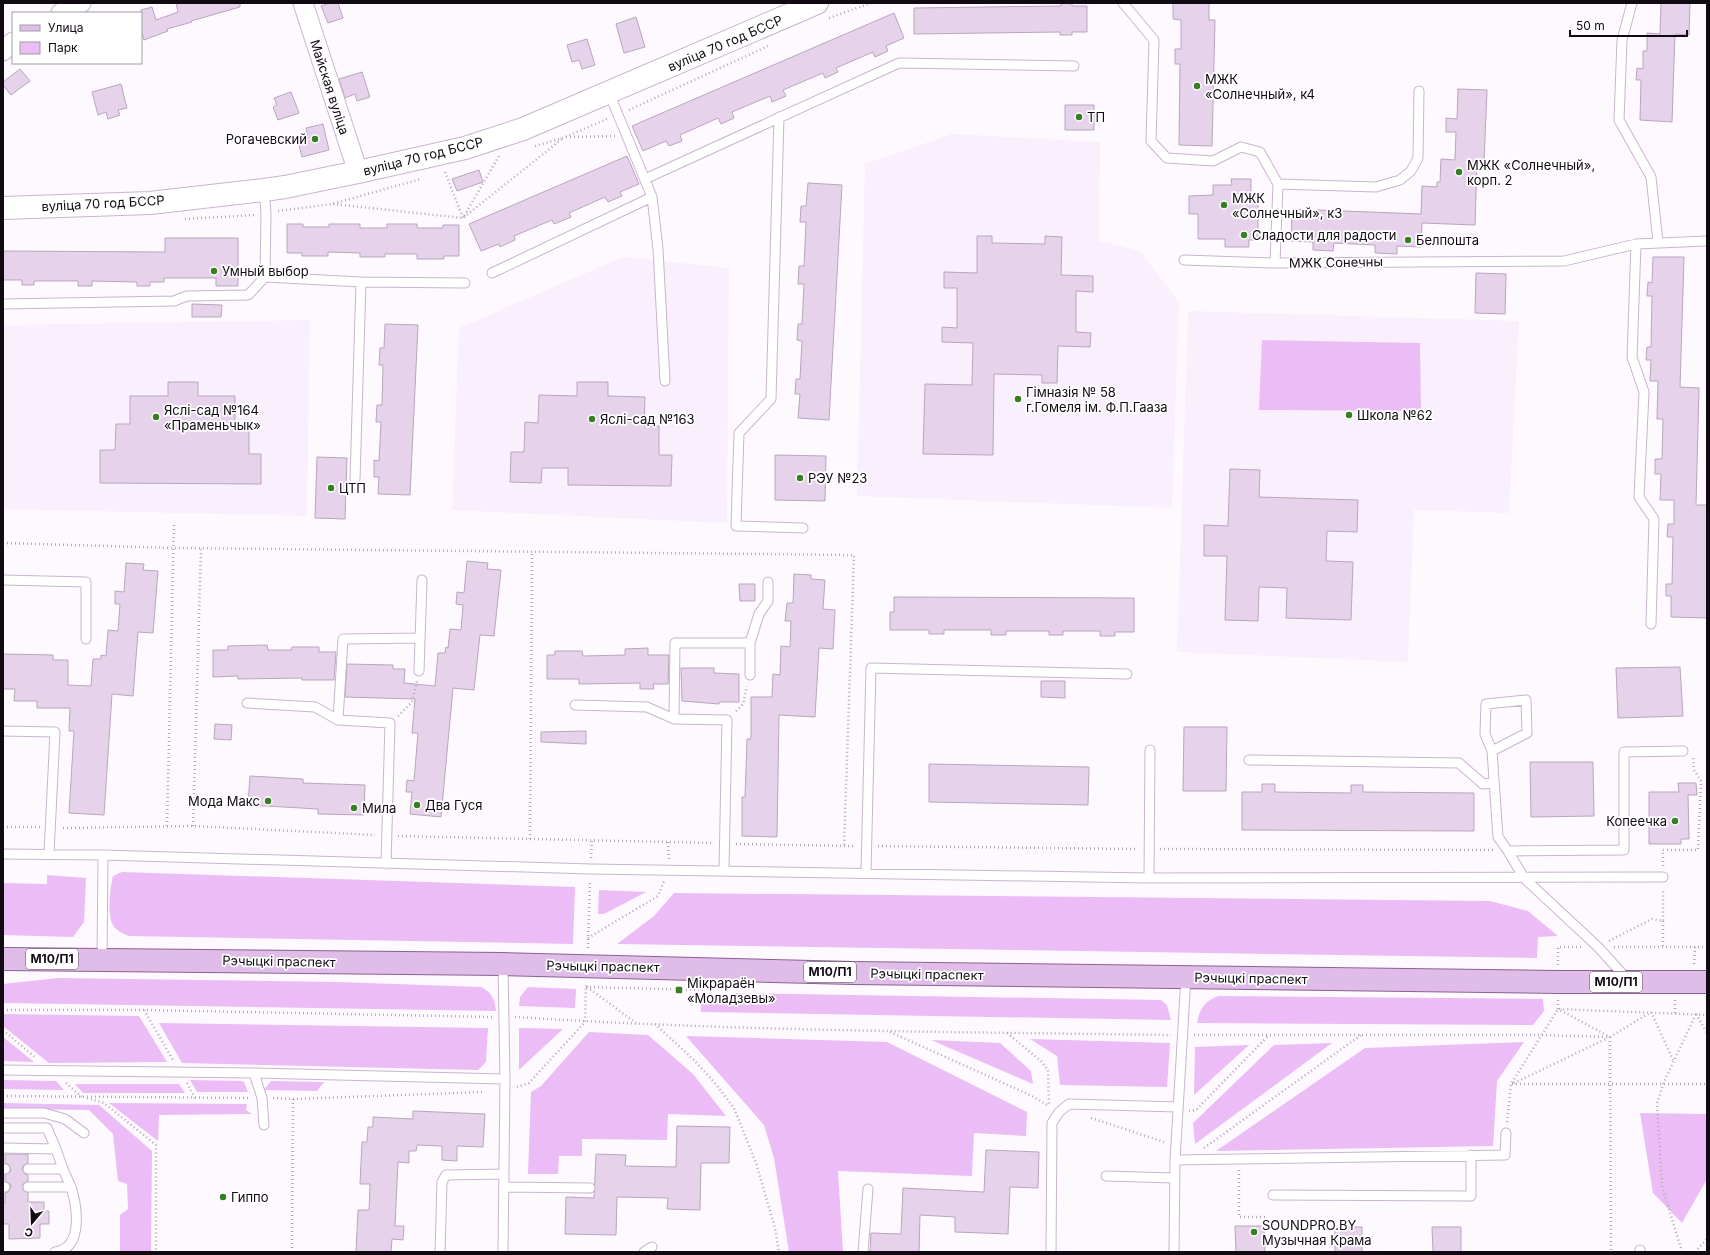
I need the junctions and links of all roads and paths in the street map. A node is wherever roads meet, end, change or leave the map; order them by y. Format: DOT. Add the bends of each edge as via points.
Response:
graph roads {
  1 [pos="81,3"];
  2 [pos="303,3"];
  3 [pos="871,3"];
  4 [pos="1123,3"];
  5 [pos="1632,3"];
  6 [pos="822,11"];
  7 [pos="63,12"];
  8 [pos="12,43"];
  9 [pos="769,46"];
  10 [pos="3,50"];
  11 [pos="1074,66"];
  12 [pos="1419,91"];
  13 [pos="609,93"];
  14 [pos="619,115"];
  15 [pos="779,117"];
  16 [pos="628,136"];
  17 [pos="563,138"];
  18 [pos="528,148"];
  19 [pos="506,154"];
  20 [pos="358,172"];
  21 [pos="437,174"];
  22 [pos="422,178"];
  23 [pos="645,179"];
  24 [pos="1278,184"];
  25 [pos="264,190"];
  26 [pos="652,197"];
  27 [pos="332,204"];
  28 [pos="3,208"];
  29 [pos="288,209"];
  30 [pos="463,218"];
  31 [pos="1707,241"];
  32 [pos="1658,242"];
  33 [pos="1636,244"];
  34 [pos="1184,260"];
  35 [pos="1275,263"];
  36 [pos="492,273"];
  37 [pos="265,277"];
  38 [pos="361,282"];
  39 [pos="465,283"];
  40 [pos="3,304"];
  41 [pos="665,381"];
  42 [pos="355,479"];
  43 [pos="174,524"];
  44 [pos="803,528"];
  45 [pos="3,543"];
  46 [pos="174,548"];
  47 [pos="201,548"];
  48 [pos="532,552"];
  49 [pos="3,580"];
  50 [pos="422,580"];
  51 [pos="768,582"];
  52 [pos="1651,624"];
  53 [pos="419,638"];
  54 [pos="86,639"];
  55 [pos="750,642"];
  56 [pos="419,671"];
  57 [pos="1127,674"];
  58 [pos="750,675"];
  59 [pos="247,703"];
  60 [pos="575,705"];
  61 [pos="674,719"];
  62 [pos="338,720"];
  63 [pos="727,720"];
  64 [pos="390,723"];
  65 [pos="3,731"];
  66 [pos="1150,750"];
  67 [pos="1492,751"];
  68 [pos="1683,751"];
  69 [pos="1249,760"];
  70 [pos="1494,783"];
  71 [pos="3,826"];
  72 [pos="167,826"];
  73 [pos="193,826"];
  74 [pos="49,828"];
  75 [pos="386,836"];
  76 [pos="530,839"];
  77 [pos="592,840"];
  78 [pos="668,842"];
  79 [pos="724,843"];
  80 [pos="844,846"];
  81 [pos="866,846"];
  82 [pos="1148,849"];
  83 [pos="1508,850"];
  84 [pos="3,854"];
  85 [pos="49,854"];
  86 [pos="103,855"];
  87 [pos="386,864"];
  88 [pos="591,869"];
  89 [pos="669,869"];
  90 [pos="724,870"];
  91 [pos="866,872"];
  92 [pos="1663,877"];
  93 [pos="1149,878"];
  94 [pos="1524,878"];
  95 [pos="1663,921"];
  96 [pos="588,938"];
  97 [pos="1598,947"];
  98 [pos="1663,947"];
  99 [pos="1707,947"];
  100 [pos="3,959"];
  101 [pos="102,959"];
  102 [pos="503,964"];
  103 [pos="587,976"];
  104 [pos="1186,977"];
  105 [pos="1558,982"];
  106 [pos="1630,982"];
  107 [pos="1707,982"];
  108 [pos="705,990"];
  109 [pos="1558,1009"];
  110 [pos="3,1010"];
  111 [pos="144,1010"];
  112 [pos="1651,1012"];
  113 [pos="1696,1014"];
  114 [pos="1707,1015"];
  115 [pos="504,1017"];
  116 [pos="585,1022"];
  117 [pos="637,1024"];
  118 [pos="655,1024"];
  119 [pos="3,1030"];
  120 [pos="889,1031"];
  121 [pos="1007,1032"];
  122 [pos="1707,1033"];
  123 [pos="1541,1034"];
  124 [pos="1182,1035"];
  125 [pos="1361,1035"];
  126 [pos="1610,1037"];
  127 [pos="1674,1060"];
  128 [pos="3,1070"];
  129 [pos="52,1071"];
  130 [pos="180,1072"];
  131 [pos="254,1073"];
  132 [pos="505,1080"];
  133 [pos="1511,1084"];
  134 [pos="1610,1084"];
  135 [pos="1663,1084"];
  136 [pos="1707,1084"];
  137 [pos="3,1096"];
  138 [pos="82,1097"];
  139 [pos="195,1098"];
  140 [pos="262,1098"];
  141 [pos="1048,1106"];
  142 [pos="1178,1107"];
  143 [pos="1059,1112"];
  144 [pos="3,1113"];
  145 [pos="1084,1115"];
  146 [pos="264,1125"];
  147 [pos="3,1128"];
  148 [pos="84,1133"];
  149 [pos="1506,1133"];
  150 [pos="1176,1146"];
  151 [pos="3,1148"];
  152 [pos="56,1148"];
  153 [pos="1471,1155"];
  154 [pos="1239,1159"];
  155 [pos="1175,1160"];
  156 [pos="1186,1160"];
  157 [pos="28,1169"];
  158 [pos="63,1169"];
  159 [pos="504,1174"];
  160 [pos="1106,1176"];
  161 [pos="1174,1178"];
  162 [pos="28,1187"];
  163 [pos="71,1187"];
  164 [pos="504,1187"];
  165 [pos="590,1188"];
  166 [pos="868,1189"];
  167 [pos="1273,1195"];
  168 [pos="1268,1217"];
  169 [pos="1707,1239"];
  170 [pos="55,1252"];
  171 [pos="156,1252"];
  172 [pos="292,1252"];
  173 [pos="440,1252"];
  174 [pos="503,1252"];
  175 [pos="779,1252"];
  176 [pos="863,1252"];
  177 [pos="1051,1252"];
  178 [pos="1174,1252"];
  179 [pos="1611,1252"];
  180 [pos="1682,1252"];
  181 [pos="1695,1252"];
  1 -- 7 [label="street"];
  2 -- 20 [label="street, Майская вуліца"];
  3 -- 6 [label="path"];
  4 -- 24 [label="lane" via="1154,40 1152,141 1167,158 1213,162 1240,147 1260,152"];
  5 -- 32 [label="lane" via="1622,40 1619,120 1651,177"];
  6 -- 13 [label="street, вуліца 70 год БССР"];
  8 -- 10 [label="street"];
  9 -- 14 [label="path"];
  11 -- 15 [label="lane" via="899,63"];
  12 -- 24 [label="lane" via="1418,158 1411,171 1400,180 1376,187"];
  13 -- 14 [label="lane"];
  13 -- 20 [label="street, вуліца 70 год БССР" via="523,129 465,148"];
  14 -- 16 [label="lane"];
  14 -- 17 [label="path"];
  15 -- 23 [label="lane"];
  15 -- 44 [label="lane" via="771,399 739,433 736,526"];
  16 -- 17 [label="path"];
  16 -- 23 [label="lane"];
  17 -- 18 [label="path"];
  17 -- 30 [label="path"];
  19 -- 30 [label="path" via="499,156"];
  20 -- 25 [label="street, вуліца 70 год БССР"];
  21 -- 30 [label="path" via="445,172"];
  22 -- 27 [label="path"];
  23 -- 26 [label="lane"];
  24 -- 35 [label="lane, МЖК Сонечны"];
  25 -- 28 [label="street, вуліца 70 год БССР" via="150,203"];
  25 -- 37 [label="lane"];
  26 -- 36 [label="lane"];
  26 -- 41 [label="lane" via="658,249"];
  27 -- 29 [label="path"];
  27 -- 30 [label="path"];
  31 -- 32 [label="lane, МЖК Сонечны"];
  32 -- 33 [label="lane, МЖК Сонечны"];
  33 -- 35 [label="lane, МЖК Сонечны" via="1564,261"];
  33 -- 52 [label="lane" via="1632,357 1644,392 1639,497 1654,519"];
  34 -- 35 [label="lane"];
  37 -- 38 [label="lane"];
  37 -- 40 [label="lane" via="248,295 187,296 174,301"];
  38 -- 39 [label="lane"];
  38 -- 42 [label="lane"];
  43 -- 46 [label="path"];
  45 -- 46 [label="path"];
  46 -- 47 [label="path"];
  46 -- 72 [label="path"];
  47 -- 48 [label="path"];
  47 -- 73 [label="path"];
  48 -- 76 [label="path"];
  48 -- 80 [label="path" via="854,555"];
  49 -- 54 [label="lane" via="86,582"];
  50 -- 53 [label="lane"];
  51 -- 55 [label="lane" via="768,601 759,614"];
  53 -- 56 [label="lane"];
  53 -- 62 [label="lane" via="343,639"];
  55 -- 58 [label="lane"];
  55 -- 61 [label="lane" via="675,644"];
  56 -- 64 [label="path" via="412,702"];
  57 -- 81 [label="lane" via="871,668"];
  58 -- 63 [label="path" via="743,704"];
  59 -- 62 [label="lane" via="315,707"];
  60 -- 61 [label="lane" via="647,707"];
  61 -- 63 [label="lane"];
  62 -- 64 [label="lane"];
  63 -- 79 [label="lane"];
  64 -- 75 [label="lane"];
  65 -- 74 [label="lane" via="55,732"];
  66 -- 82 [label="lane"];
  67 -- 67 [label="lane" via="1484,734 1486,704 1526,700 1526,733"];
  67 -- 70 [label="lane"];
  68 -- 83 [label="lane" via="1624,752 1624,850"];
  68 -- 92 [label="path" via="1692,752 1694,770 1701,781 1698,850 1663,850"];
  69 -- 70 [label="lane" via="1459,763 1483,784"];
  70 -- 83 [label="lane" via="1498,837"];
  71 -- 74 [label="path"];
  72 -- 73 [label="path"];
  72 -- 74 [label="path"];
  73 -- 75 [label="path"];
  74 -- 85 [label="lane"];
  75 -- 76 [label="path"];
  75 -- 87 [label="lane"];
  76 -- 77 [label="path"];
  77 -- 78 [label="path"];
  77 -- 88 [label="path"];
  78 -- 79 [label="path"];
  78 -- 89 [label="path"];
  79 -- 80 [label="path"];
  79 -- 90 [label="lane"];
  80 -- 81 [label="path"];
  81 -- 82 [label="path"];
  81 -- 91 [label="lane"];
  82 -- 83 [label="path"];
  82 -- 93 [label="lane"];
  83 -- 94 [label="lane"];
  84 -- 85 [label="lane"];
  85 -- 86 [label="lane"];
  86 -- 87 [label="lane"];
  86 -- 101 [label="lane"];
  87 -- 88 [label="lane"];
  88 -- 89 [label="lane"];
  88 -- 96 [label="path"];
  89 -- 90 [label="lane"];
  89 -- 96 [label="path" via="658,896"];
  90 -- 91 [label="lane"];
  91 -- 93 [label="lane"];
  92 -- 94 [label="lane"];
  92 -- 95 [label="path"];
  93 -- 94 [label="lane"];
  94 -- 97 [label="lane"];
  95 -- 97 [label="path" via="1652,919"];
  95 -- 98 [label="path"];
  96 -- 103 [label="path"];
  97 -- 98 [label="path"];
  97 -- 105 [label="path" via="1558,947"];
  97 -- 106 [label="lane"];
  98 -- 99 [label="path"];
  100 -- 101 [label="main road, Рэчыцкі праспект / М10/П1"];
  101 -- 102 [label="main road, Рэчыцкі праспект / М10/П1"];
  102 -- 103 [label="main road, Рэчыцкі праспект / М10/П1"];
  102 -- 115 [label="lane"];
  103 -- 104 [label="main road, Рэчыцкі праспект / М10/П1" via="853,973"];
  103 -- 108 [label="path"];
  103 -- 116 [label="path"];
  103 -- 117 [label="path"];
  104 -- 105 [label="main road, Рэчыцкі праспект / М10/П1"];
  104 -- 124 [label="lane"];
  105 -- 106 [label="main road, Рэчыцкі праспект / М10/П1"];
  105 -- 109 [label="path"];
  106 -- 107 [label="main road, Рэчыцкі праспект / М10/П1"];
  109 -- 112 [label="path"];
  109 -- 123 [label="path"];
  109 -- 126 [label="path"];
  110 -- 111 [label="path"];
  111 -- 115 [label="path"];
  111 -- 130 [label="path"];
  112 -- 113 [label="path"];
  112 -- 126 [label="path"];
  112 -- 127 [label="path"];
  113 -- 114 [label="path"];
  113 -- 122 [label="path"];
  113 -- 127 [label="path"];
  115 -- 116 [label="path"];
  115 -- 132 [label="lane"];
  116 -- 117 [label="path"];
  117 -- 118 [label="path"];
  118 -- 120 [label="path"];
  118 -- 175 [label="path" via="694,1060 734,1108 756,1163 775,1228"];
  119 -- 129 [label="path"];
  120 -- 121 [label="path"];
  120 -- 141 [label="path" via="1030,1095"];
  121 -- 124 [label="path"];
  121 -- 141 [label="path" via="1042,1060 1048,1070"];
  123 -- 125 [label="path"];
  123 -- 126 [label="path"];
  123 -- 133 [label="path"];
  124 -- 125 [label="path"];
  124 -- 142 [label="lane"];
  125 -- 156 [label="path"];
  126 -- 133 [label="path"];
  126 -- 134 [label="path"];
  127 -- 135 [label="path"];
  128 -- 129 [label="lane"];
  129 -- 130 [label="lane"];
  129 -- 138 [label="path"];
  130 -- 131 [label="lane"];
  130 -- 139 [label="path"];
  131 -- 132 [label="lane"];
  131 -- 140 [label="lane"];
  132 -- 159 [label="lane"];
  133 -- 134 [label="path"];
  133 -- 149 [label="path"];
  134 -- 135 [label="path"];
  134 -- 179 [label="path"];
  135 -- 136 [label="path"];
  135 -- 180 [label="path" via="1656,1104 1662,1186"];
  137 -- 138 [label="path"];
  138 -- 139 [label="path"];
  138 -- 171 [label="path" via="104,1103 156,1145"];
  139 -- 140 [label="path"];
  140 -- 146 [label="lane"];
  140 -- 172 [label="path" via="293,1099"];
  141 -- 143 [label="path"];
  142 -- 143 [label="lane" via="1068,1104"];
  142 -- 150 [label="lane"];
  143 -- 177 [label="lane" via="1052,1123"];
  144 -- 148 [label="lane" via="44,1113 65,1119"];
  145 -- 150 [label="path"];
  147 -- 152 [label="lane" via="47,1128"];
  149 -- 153 [label="lane" via="1505,1155"];
  150 -- 155 [label="lane"];
  151 -- 152 [label="lane"];
  152 -- 158 [label="lane"];
  153 -- 154 [label="lane"];
  153 -- 167 [label="lane" via="1471,1196"];
  154 -- 156 [label="lane"];
  154 -- 168 [label="path" via="1239,1217"];
  155 -- 156 [label="lane"];
  155 -- 161 [label="lane"];
  157 -- 158 [label="lane"];
  158 -- 163 [label="lane"];
  159 -- 164 [label="lane"];
  159 -- 173 [label="lane" via="446,1175 442,1182"];
  160 -- 161 [label="lane"];
  161 -- 178 [label="lane"];
  162 -- 163 [label="lane"];
  163 -- 170 [label="lane" via="75,1200 77,1229 70,1244"];
  164 -- 165 [label="lane"];
  164 -- 174 [label="lane"];
  166 -- 176 [label="lane"];
  169 -- 181 [label="path"];
}
